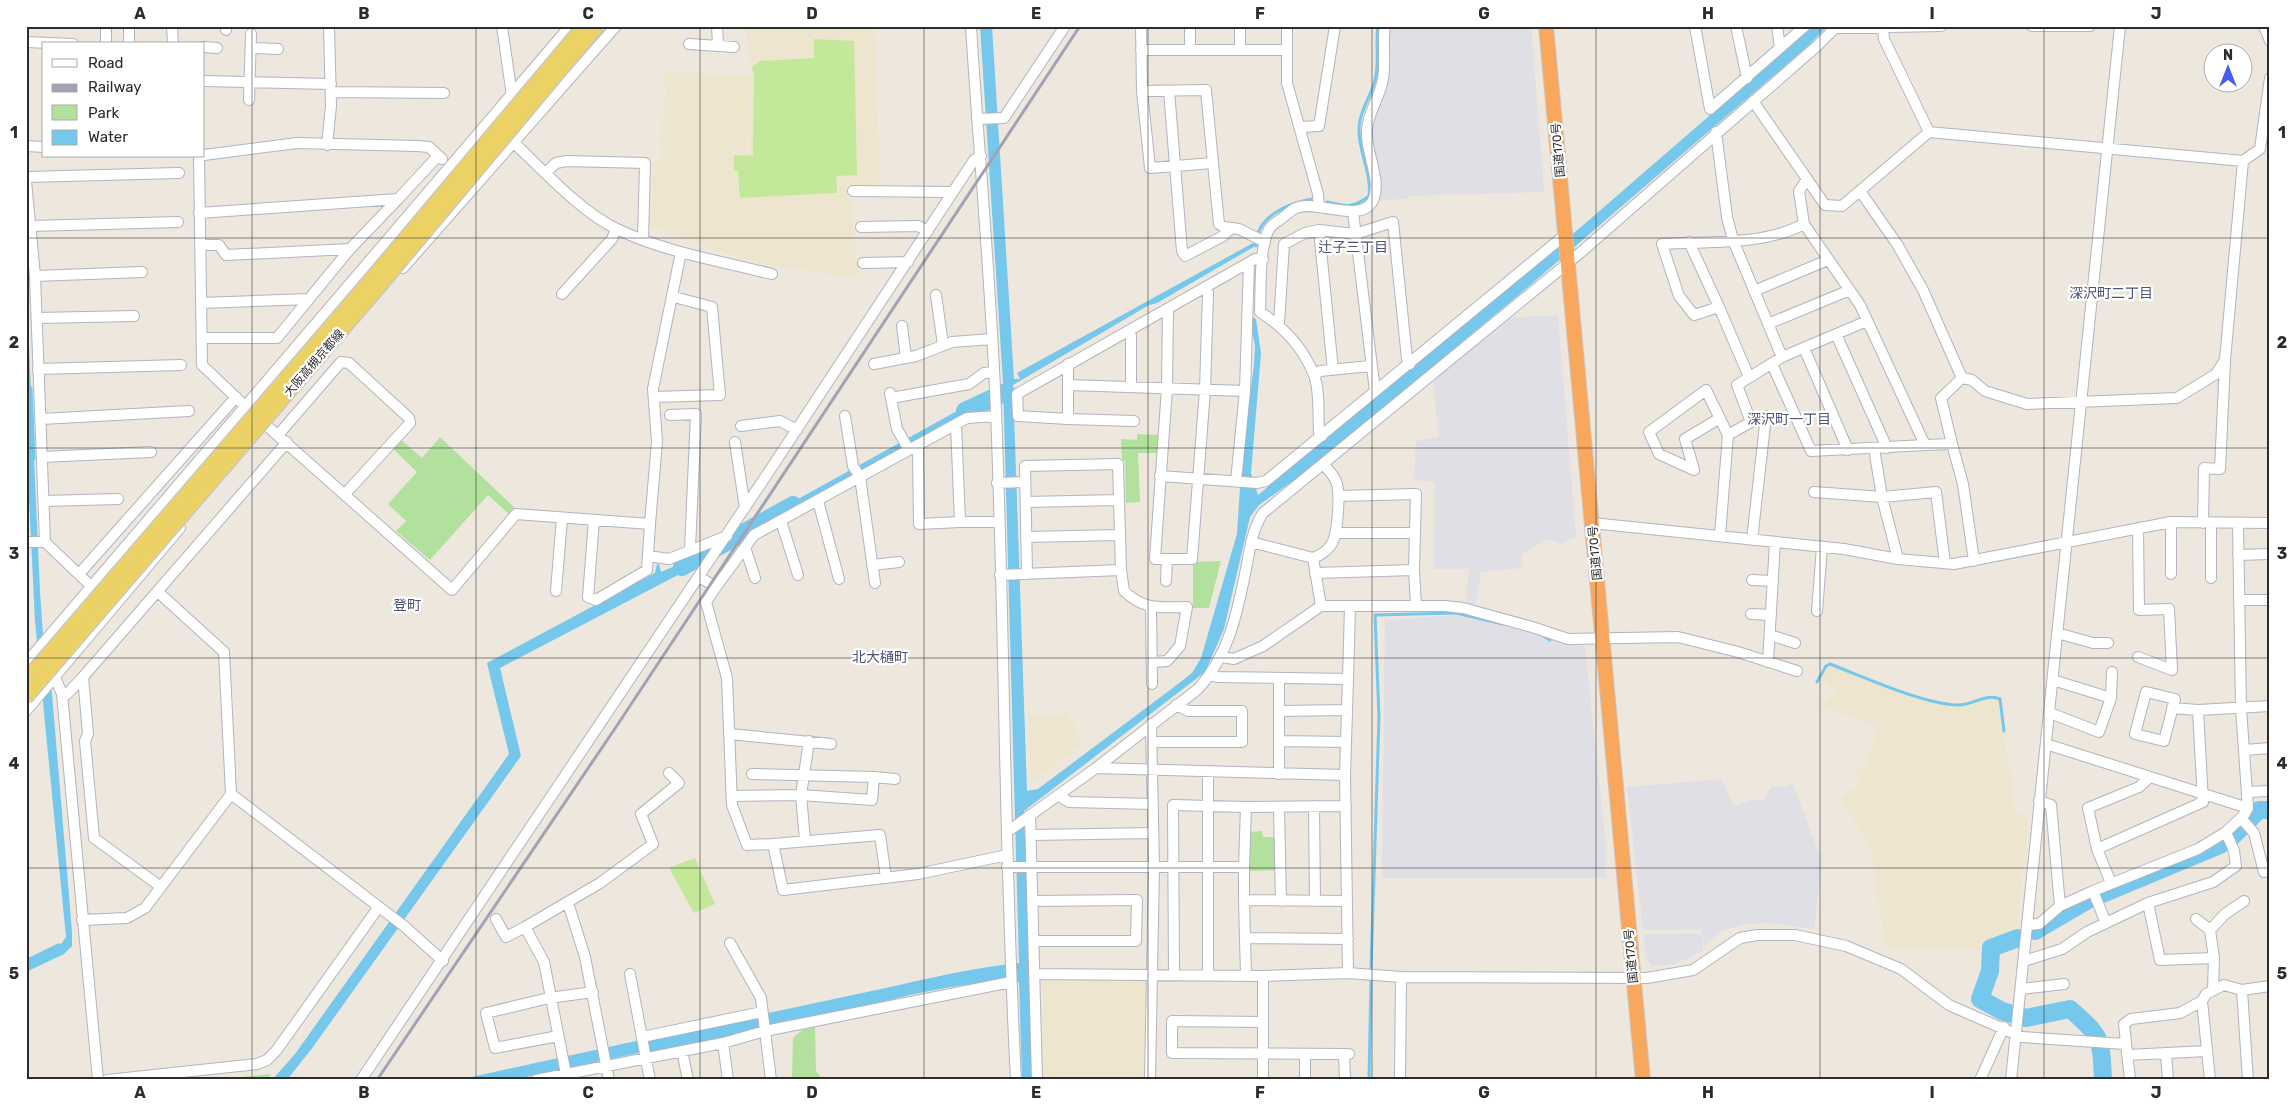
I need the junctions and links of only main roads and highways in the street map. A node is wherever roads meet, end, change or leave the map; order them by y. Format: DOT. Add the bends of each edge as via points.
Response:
graph roads {
  1 [pos="583,26"];
  2 [pos="598,26"];
  3 [pos="1546,26"];
  4 [pos="26,679"];
  5 [pos="26,698"];
  6 [pos="1643,1080"];
  1 -- 4 [label="main road, 大阪高槻京都線, bridge" via="368,282"];
  2 -- 5 [label="main road, 大阪高槻京都線, bridge" via="377,290"];
  3 -- 6 [label="highway, 国道170号"];
}
